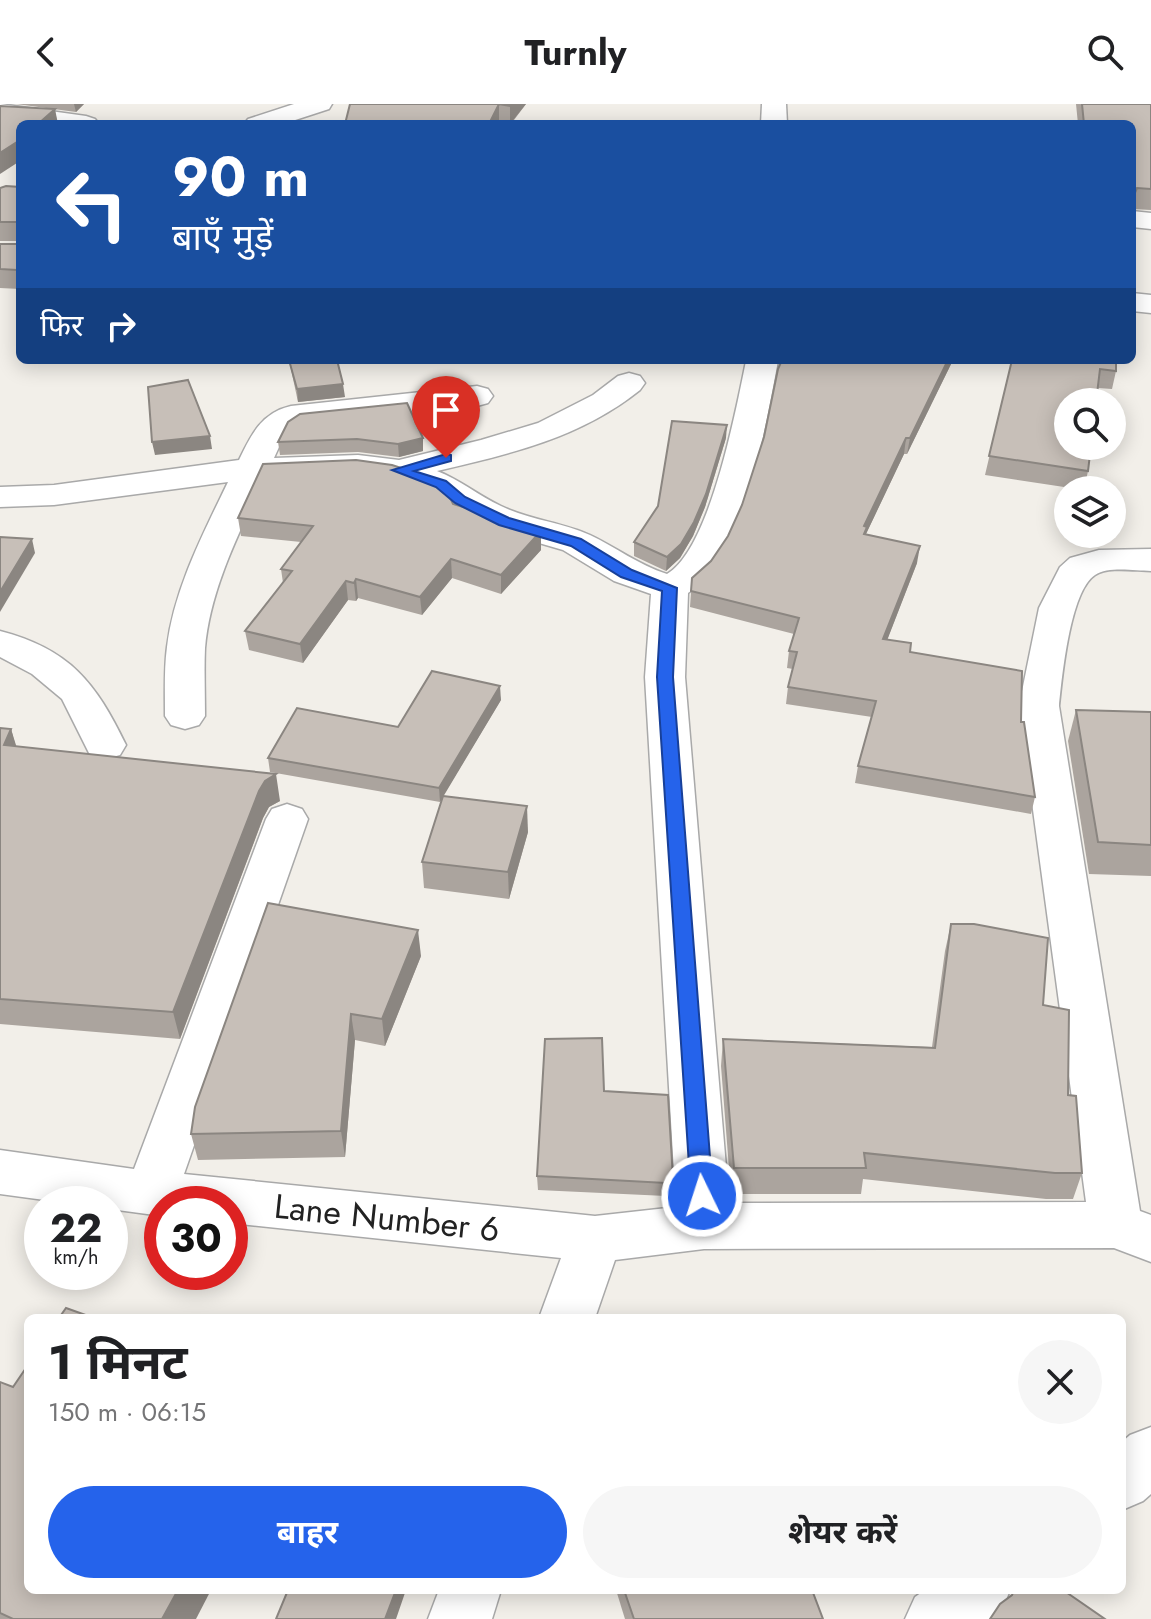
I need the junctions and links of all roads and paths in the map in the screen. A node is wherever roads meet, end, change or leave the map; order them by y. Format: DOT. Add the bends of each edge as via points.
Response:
graph roads {
  1 [pos="320,104"];
  2 [pos="0,112"];
  3 [pos="57,120"];
  4 [pos="270,120"];
  5 [pos="761,364"];
  6 [pos="629,383"];
  7 [pos="477,396"];
  8 [pos="252,469"];
  9 [pos="399,470"];
  10 [pos="0,497"];
  11 [pos="1151,560"];
  12 [pos="670,588"];
  13 [pos="0,643"];
  14 [pos="185,716"];
  15 [pos="105,745"];
  16 [pos="287,819"];
  17 [pos="0,1172"];
  18 [pos="154,1186"];
  19 [pos="144,1192"];
  20 [pos="248,1203"];
  21 [pos="704,1226"];
  22 [pos="1134,1232"];
  23 [pos="595,1239"];
  24 [pos="568,1314"];
  25 [pos="1151,1455"];
  26 [pos="1126,1477"];
  27 [pos="469,1594"];
  28 [pos="973,1594"];
  29 [pos="460,1619"];
  30 [pos="937,1619"];
  1 -- 4 [label="street"];
  2 -- 3 [label="street"];
  5 -- 12 [label="street" via="733,491 685,583"];
  6 -- 9 [label="street" via="569,423"];
  7 -- 8 [label="street" via="291,416 270,431"];
  8 -- 9 [label="street" via="358,465"];
  8 -- 10 [label="street"];
  8 -- 14 [label="street" via="198,594 186,646"];
  9 -- 12 [label="street" via="441,484 460,500 504,521 576,542 627,573"];
  11 -- 22 [label="street" via="1105,560 1081,567 1069,580 1046,653 1039,706"];
  12 -- 21 [label="street" via="665,677"];
  13 -- 15 [label="street" via="35,661 82,697"];
  16 -- 18 [label="street"];
  17 -- 19 [label="street, Lane Number 6"];
  20 -- 23 [label="street, Lane Number 6"];
  21 -- 22 [label="street, Lane Number 6"];
  21 -- 23 [label="street, Lane Number 6"];
  23 -- 24 [label="street"];
  25 -- 26 [label="street"];
  27 -- 29 [label="street"];
  28 -- 30 [label="street"];
}
